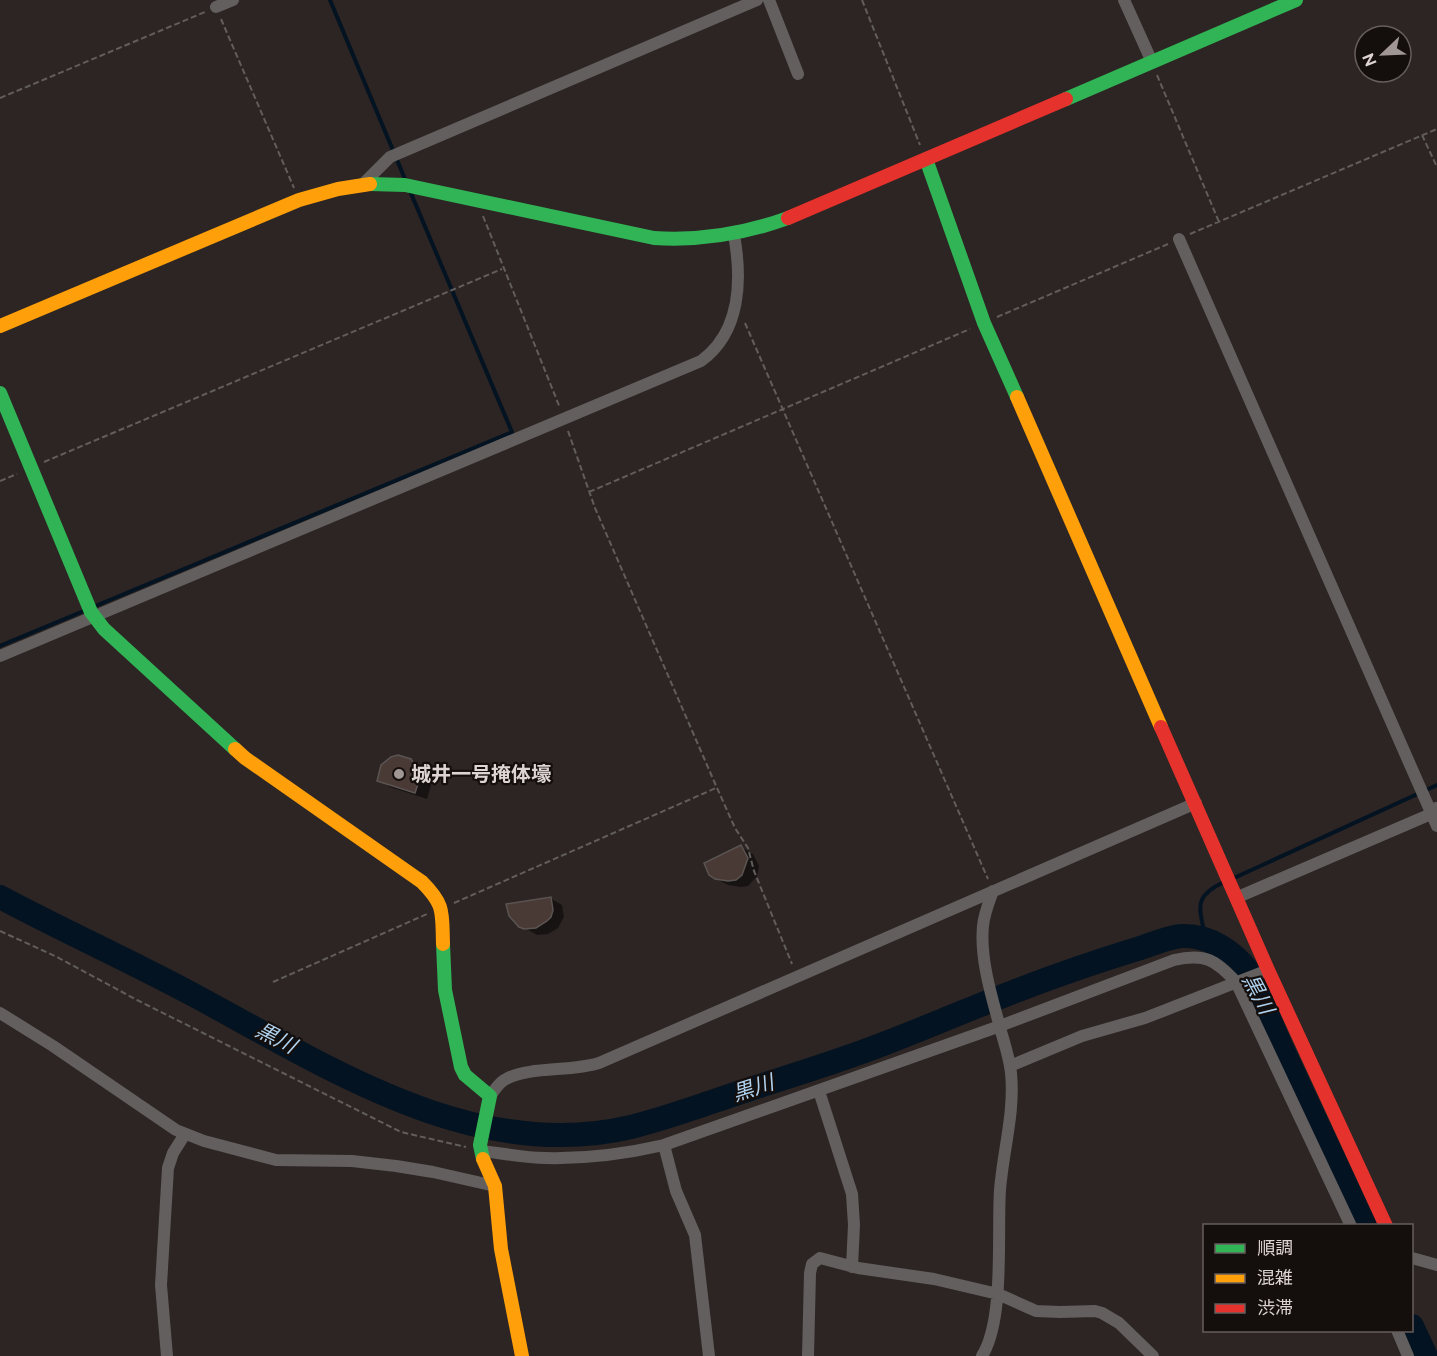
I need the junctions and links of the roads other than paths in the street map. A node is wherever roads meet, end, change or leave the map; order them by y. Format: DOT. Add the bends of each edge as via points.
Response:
graph roads {
  1 [pos="233,0"];
  2 [pos="757,0"];
  3 [pos="769,0"];
  4 [pos="1124,0"];
  5 [pos="1296,0"];
  6 [pos="216,7"];
  7 [pos="1152,62"];
  8 [pos="798,74"];
  9 [pos="926,159"];
  10 [pos="362,185"];
  11 [pos="734,235"];
  12 [pos="1179,239"];
  13 [pos="0,326"];
  14 [pos="0,393"];
  15 [pos="95,616"];
  16 [pos="0,656"];
  17 [pos="1196,803"];
  18 [pos="1435,817"];
  19 [pos="993,891"];
  20 [pos="1237,894"];
  21 [pos="1265,971"];
  22 [pos="1238,981"];
  23 [pos="0,1013"];
  24 [pos="999,1024"];
  25 [pos="1010,1066"];
  26 [pos="819,1091"];
  27 [pos="490,1099"];
  28 [pos="185,1134"];
  29 [pos="664,1145"];
  30 [pos="480,1148"];
  31 [pos="495,1186"];
  32 [pos="1350,1224"];
  33 [pos="1385,1224"];
  34 [pos="1413,1258"];
  35 [pos="1437,1264"];
  36 [pos="852,1267"];
  37 [pos="998,1294"];
  38 [pos="1398,1332"];
  39 [pos="167,1356"];
  40 [pos="522,1356"];
  41 [pos="709,1356"];
  42 [pos="808,1356"];
  43 [pos="982,1356"];
  44 [pos="1153,1356"];
  45 [pos="1408,1356"];
  1 -- 6 [label="street"];
  2 -- 10 [label="street" via="390,157"];
  3 -- 8 [label="street"];
  4 -- 7 [label="street"];
  5 -- 7 [label="street"];
  7 -- 9 [label="street"];
  9 -- 11 [label="street" via="814,208"];
  9 -- 17 [label="street" via="984,323"];
  10 -- 11 [label="street" via="405,185 654,238 692,240"];
  10 -- 13 [label="street" via="299,200"];
  11 -- 15 [label="street" via="739,268 736,304 720,344 701,361"];
  12 -- 18 [label="street"];
  14 -- 15 [label="street"];
  15 -- 16 [label="street"];
  15 -- 27 [label="street" via="112,637 227,742 422,882 437,897 442,908 445,990 459,1061 465,1075"];
  17 -- 19 [label="street"];
  17 -- 20 [label="street"];
  18 -- 20 [label="street"];
  19 -- 24 [label="street" via="983,926"];
  19 -- 27 [label="street" via="598,1063 505,1079"];
  20 -- 21 [label="street"];
  21 -- 22 [label="street"];
  21 -- 33 [label="street"];
  22 -- 24 [label="street" via="1212,960 1190,956"];
  22 -- 25 [label="street"];
  22 -- 32 [label="street"];
  23 -- 28 [label="street"];
  24 -- 25 [label="street"];
  24 -- 26 [label="street"];
  25 -- 37 [label="street" via="1010,1117 1000,1190"];
  26 -- 29 [label="street"];
  26 -- 36 [label="street" via="852,1194"];
  27 -- 30 [label="street"];
  28 -- 31 [label="street" via="276,1160 396,1166"];
  28 -- 39 [label="street" via="168,1168 161,1285"];
  29 -- 30 [label="street" via="614,1155 543,1158"];
  29 -- 41 [label="street" via="676,1191 695,1235"];
  30 -- 31 [label="street"];
  31 -- 40 [label="street" via="501,1249"];
  34 -- 35 [label="street"];
  36 -- 37 [label="street" via="934,1279"];
  36 -- 42 [label="street" via="820,1258 812,1264"];
  37 -- 43 [label="street" via="992,1330"];
  37 -- 44 [label="street" via="1036,1311 1102,1313 1119,1323"];
  38 -- 45 [label="street"];
}
